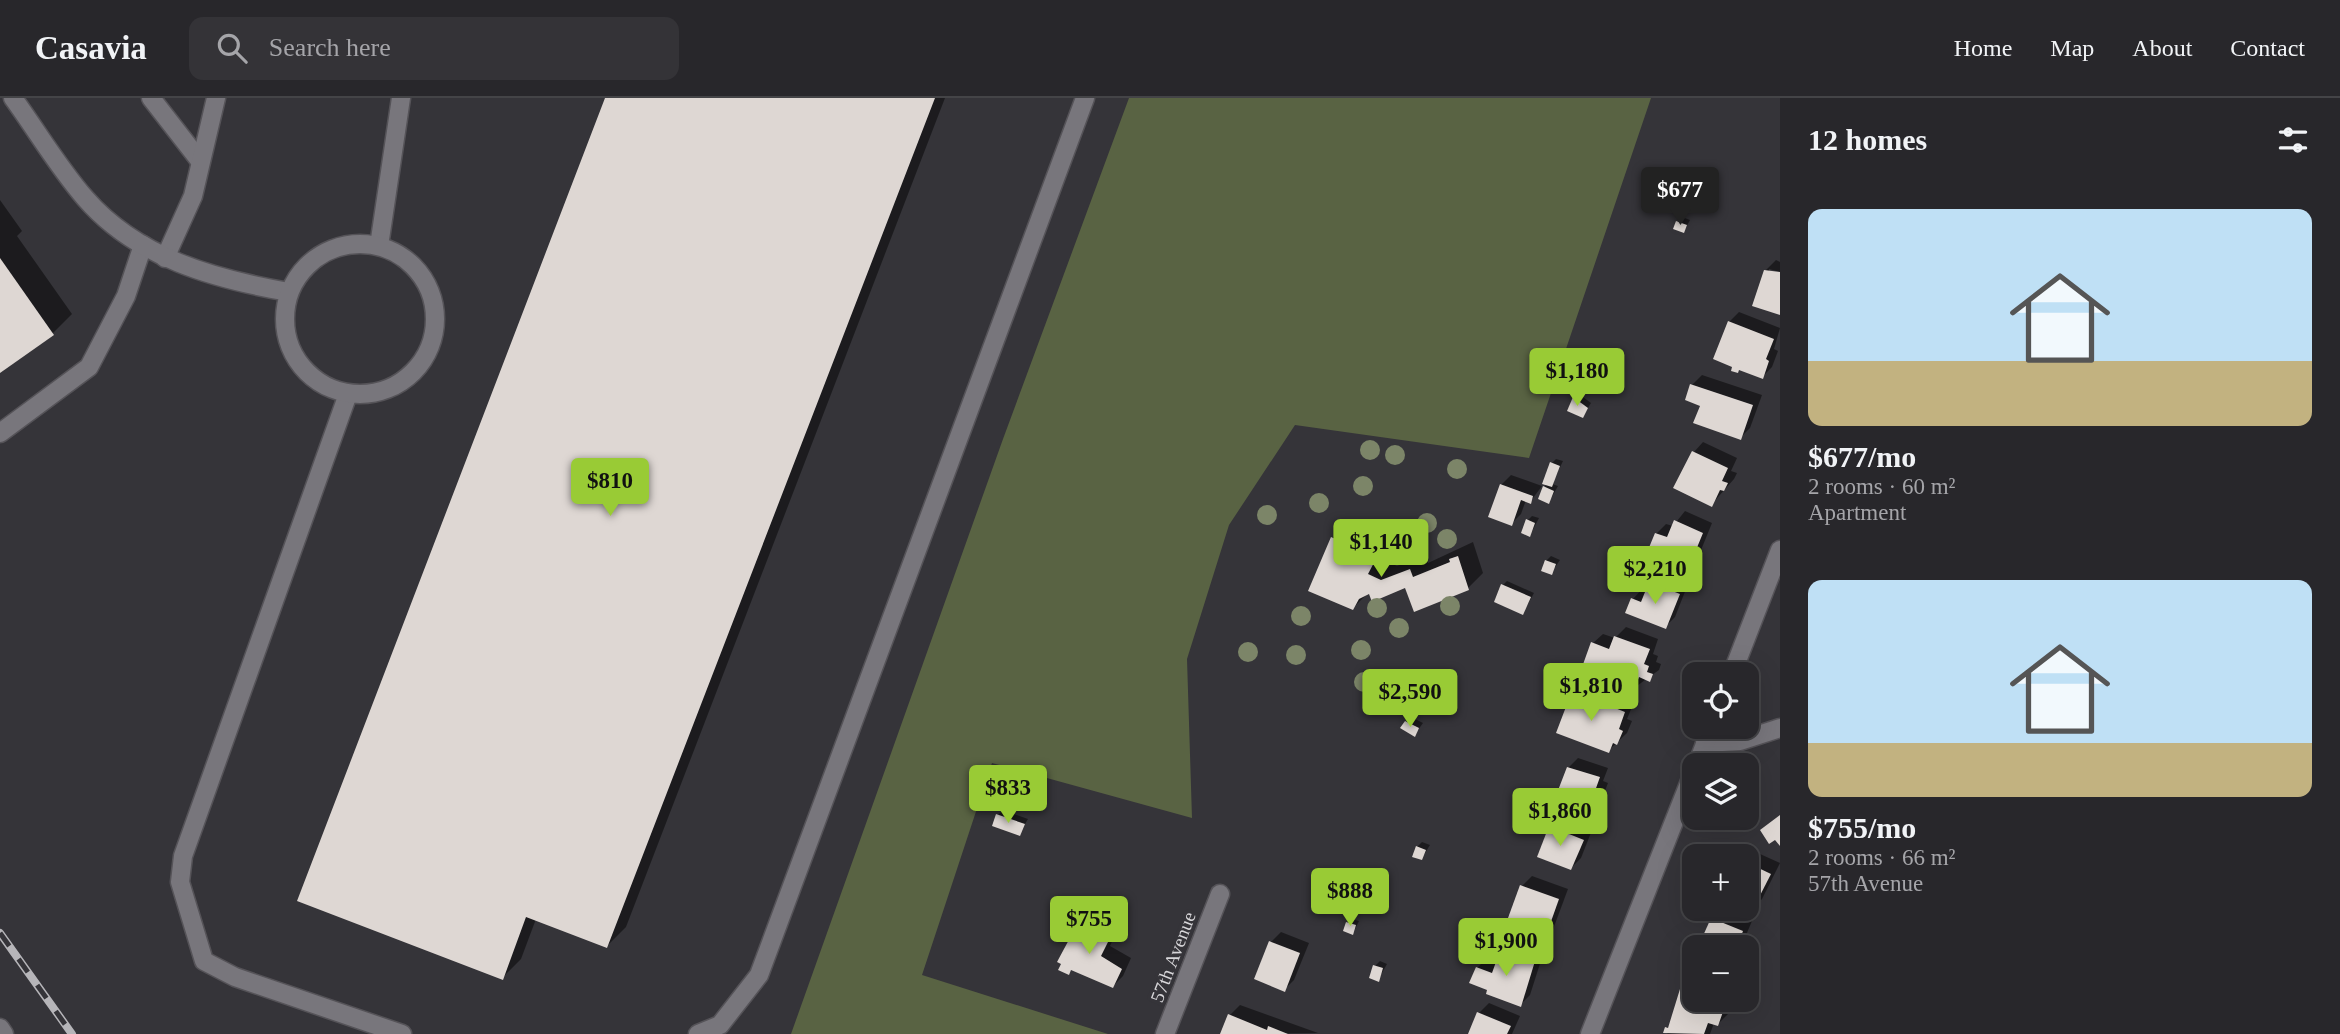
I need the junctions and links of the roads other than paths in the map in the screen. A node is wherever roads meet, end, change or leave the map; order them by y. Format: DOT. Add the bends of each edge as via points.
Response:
graph roads {
  1 [pos="13,98"];
  2 [pos="151,98"];
  3 [pos="216,98"];
  4 [pos="401,98"];
  5 [pos="1085,98"];
  6 [pos="200,161"];
  7 [pos="143,245"];
  8 [pos="379,246"];
  9 [pos="165,258"];
  10 [pos="289,292"];
  11 [pos="348,394"];
  12 [pos="0,433"];
  13 [pos="1780,550"];
  14 [pos="1737,662"];
  15 [pos="1780,728"];
  16 [pos="1707,739"];
  17 [pos="1705,743"];
  18 [pos="1701,753"];
  19 [pos="1682,801"];
  20 [pos="1220,894"];
  21 [pos="0,1028"];
  22 [pos="4,1034"];
  23 [pos="402,1034"];
  24 [pos="698,1034"];
  25 [pos="1165,1034"];
  26 [pos="1590,1034"];
  1 -- 7 [label="street" via="85,199"];
  2 -- 6 [label="street"];
  3 -- 6 [label="street"];
  4 -- 8 [label="street"];
  5 -- 24 [label="street" via="759,975 720,1025"];
  6 -- 9 [label="street" via="193,196"];
  7 -- 9 [label="street"];
  7 -- 12 [label="street" via="126,296 89,367"];
  8 -- 10 [label="street" via="357,244 330,250 304,268"];
  8 -- 11 [label="street" via="415,267 427,284 435,309 435,331 428,354 399,384 381,392"];
  9 -- 10 [label="street" via="231,282"];
  10 -- 11 [label="street" via="286,338 296,360 323,385"];
  11 -- 23 [label="street" via="183,856 180,882 204,961 235,977"];
  13 -- 14 [label="street"];
  15 -- 17 [label="street" via="1740,741"];
  16 -- 17 [label="street"];
  17 -- 18 [label="street"];
  19 -- 26 [label="street"];
  20 -- 25 [label="street, 57th Avenue"];
  21 -- 22 [label="street"];
}
